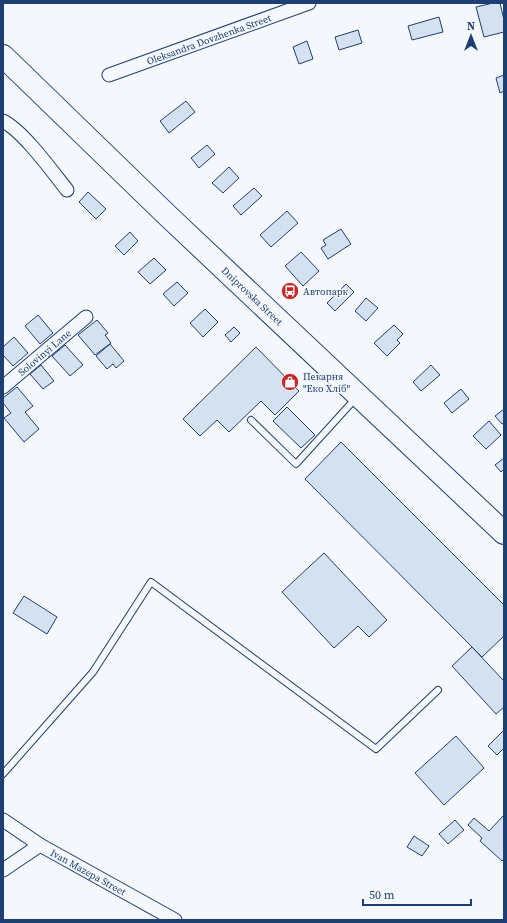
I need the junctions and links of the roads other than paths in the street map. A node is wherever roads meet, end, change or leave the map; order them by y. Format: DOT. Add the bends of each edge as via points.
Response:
graph roads {
  1 [pos="309,3"];
  2 [pos="3,56"];
  3 [pos="109,75"];
  4 [pos="3,121"];
  5 [pos="66,190"];
  6 [pos="86,317"];
  7 [pos="3,388"];
  8 [pos="358,396"];
  9 [pos="251,420"];
  10 [pos="504,533"];
  11 [pos="438,690"];
  12 [pos="3,774"];
  13 [pos="3,820"];
  14 [pos="40,845"];
  15 [pos="3,870"];
  16 [pos="175,920"];
  1 -- 3 [label="street, Oleksandra Dovzhenka Street"];
  2 -- 8 [label="highway, Dniprovska Street"];
  4 -- 5 [label="street" via="29,144"];
  6 -- 7 [label="street, Solovinyi Lane"];
  8 -- 9 [label="lane" via="296,464"];
  8 -- 10 [label="highway, Dniprovska Street"];
  11 -- 12 [label="lane" via="376,749 151,582 93,672"];
  13 -- 14 [label="street, Ivan Mazepa Street"];
  14 -- 15 [label="street"];
  14 -- 16 [label="street, Ivan Mazepa Street"];
}
